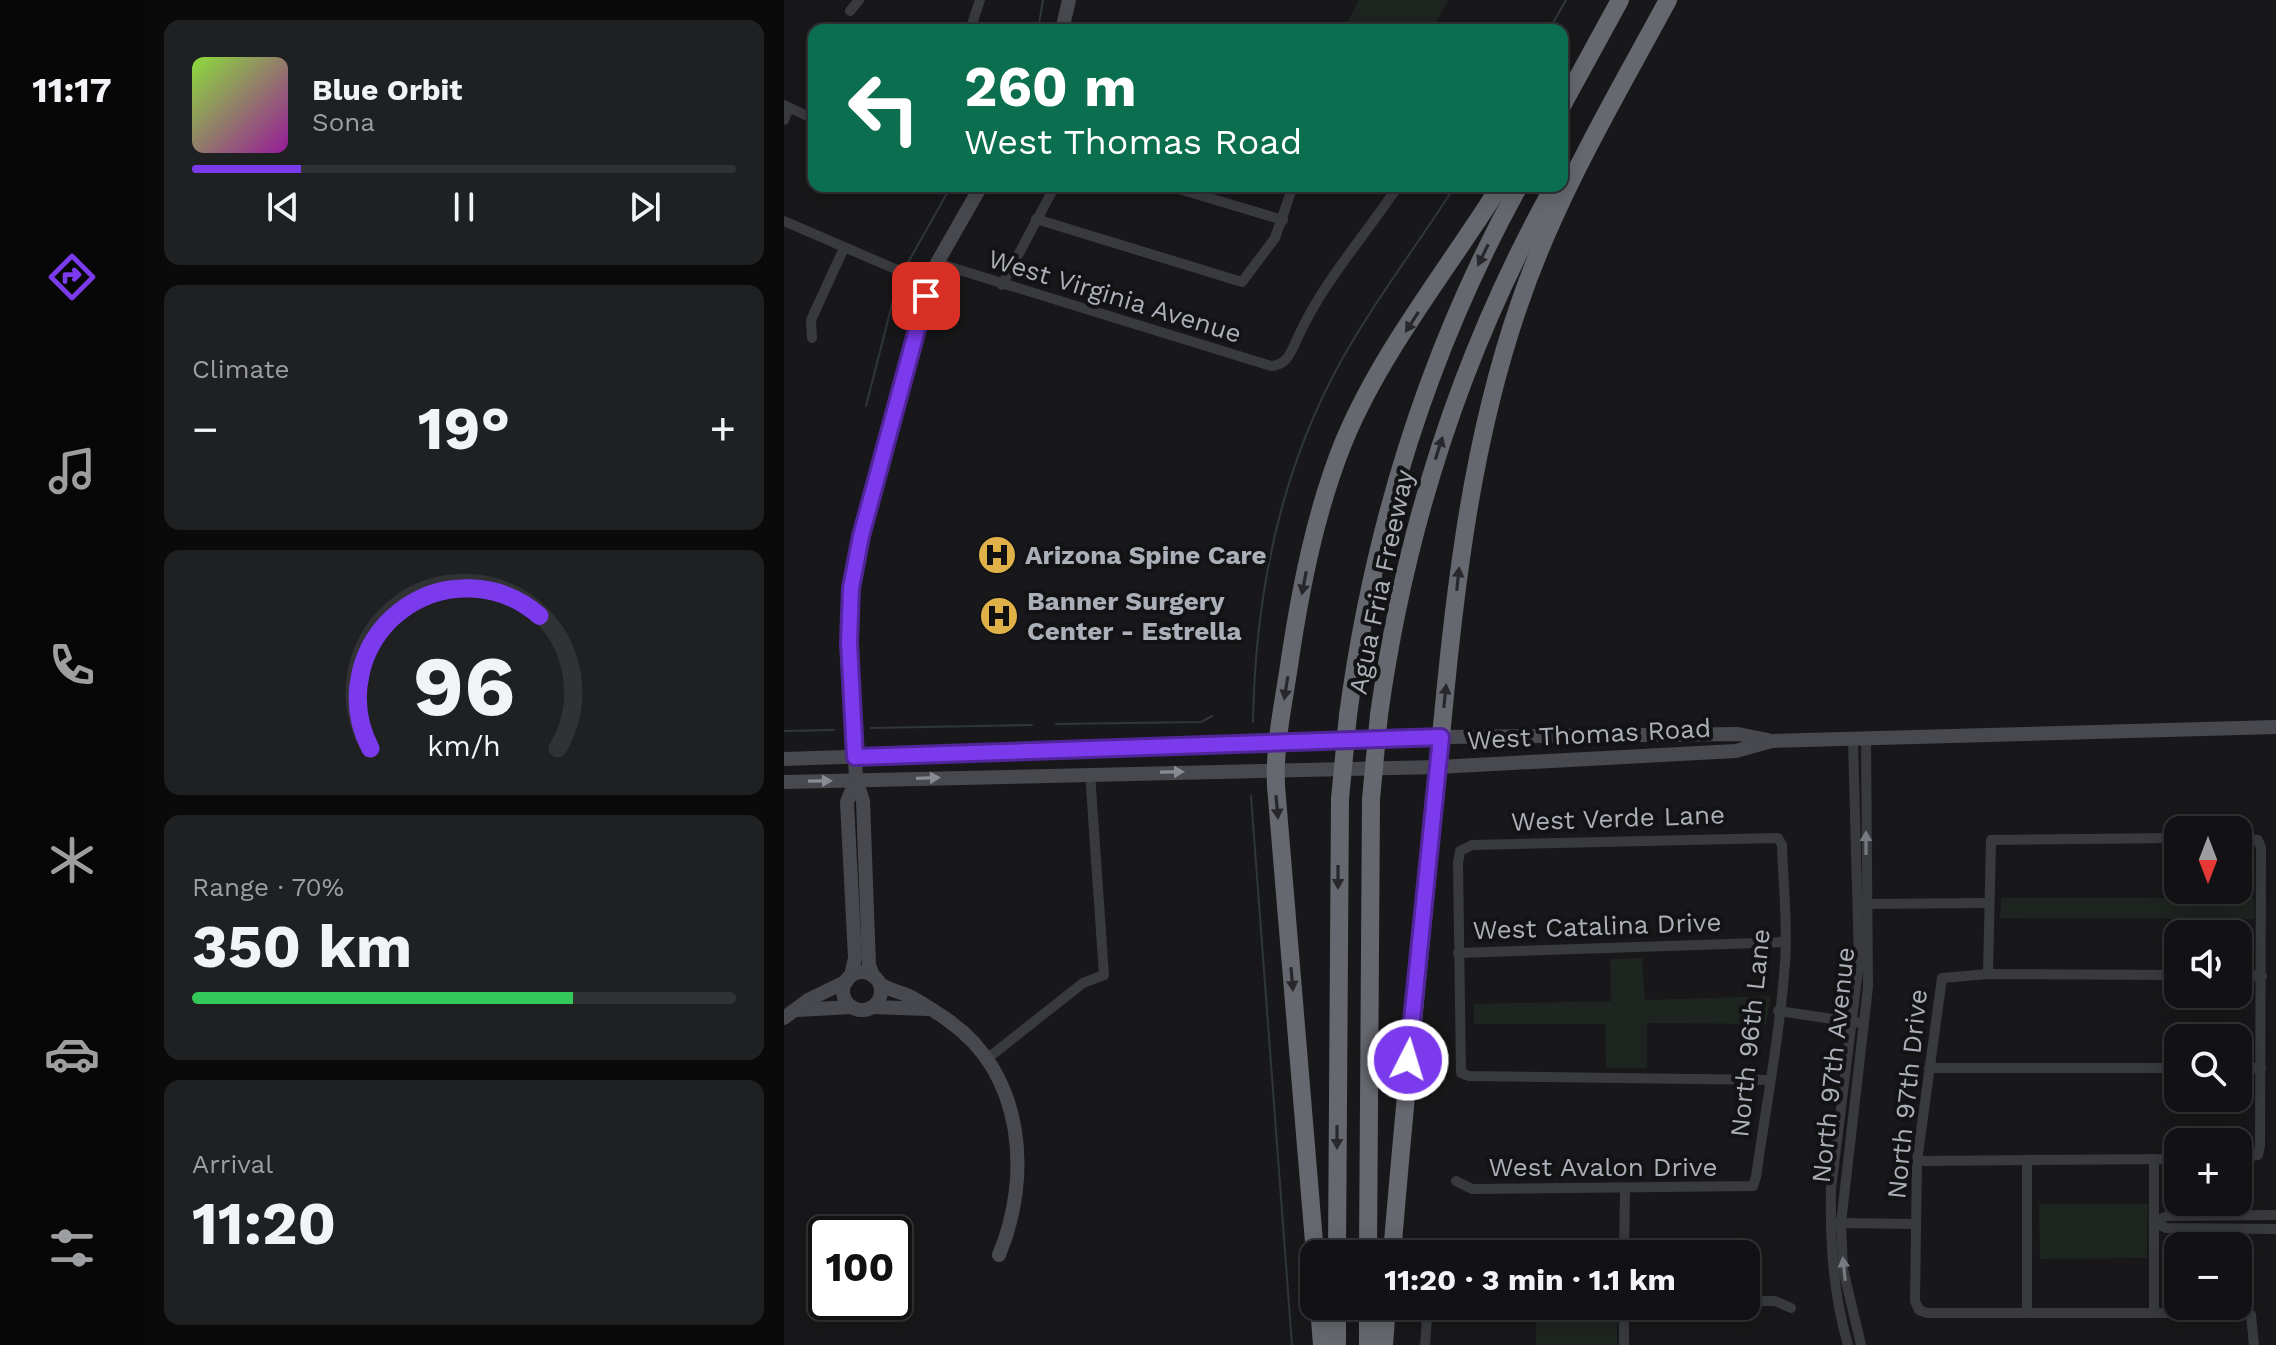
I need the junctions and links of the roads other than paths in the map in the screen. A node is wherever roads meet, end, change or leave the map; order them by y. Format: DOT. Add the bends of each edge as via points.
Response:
graph roads {
  1 [pos="859,0"];
  2 [pos="980,0"];
  3 [pos="1069,0"];
  4 [pos="1611,0"];
  5 [pos="1620,0"];
  6 [pos="1657,0"];
  7 [pos="1668,0"];
  8 [pos="850,11"];
  9 [pos="972,24"];
  10 [pos="1063,24"];
  11 [pos="1568,73"];
  12 [pos="1568,95"];
  13 [pos="787,106"];
  14 [pos="808,116"];
  15 [pos="784,120"];
  16 [pos="1568,160"];
  17 [pos="1568,183"];
  18 [pos="978,192"];
  19 [pos="1052,192"];
  20 [pos="1189,192"];
  21 [pos="1291,192"];
  22 [pos="1394,192"];
  23 [pos="1496,192"];
  24 [pos="1516,192"];
  25 [pos="1551,192"];
  26 [pos="1564,192"];
  27 [pos="1036,219"];
  28 [pos="1283,220"];
  29 [pos="784,221"];
  30 [pos="844,248"];
  31 [pos="937,263"];
  32 [pos="930,284"];
  33 [pos="1002,285"];
  34 [pos="812,338"];
  35 [pos="2276,727"];
  36 [pos="1441,737"];
  37 [pos="1860,740"];
  38 [pos="1772,741"];
  39 [pos="1277,742"];
  40 [pos="1050,752"];
  41 [pos="855,757"];
  42 [pos="784,759"];
  43 [pos="1438,767"];
  44 [pos="1275,770"];
  45 [pos="1090,773"];
  46 [pos="1039,775"];
  47 [pos="856,780"];
  48 [pos="784,782"];
  49 [pos="1778,838"];
  50 [pos="2164,838"];
  51 [pos="2252,839"];
  52 [pos="849,858"];
  53 [pos="1989,903"];
  54 [pos="1862,904"];
  55 [pos="867,920"];
  56 [pos="1785,942"];
  57 [pos="1458,953"];
  58 [pos="1988,974"];
  59 [pos="2164,975"];
  60 [pos="2252,976"];
  61 [pos="2262,976"];
  62 [pos="876,980"];
  63 [pos="844,981"];
  64 [pos="852,1007"];
  65 [pos="873,1007"];
  66 [pos="928,1009"];
  67 [pos="1778,1011"];
  68 [pos="790,1014"];
  69 [pos="1859,1022"];
  70 [pos="988,1058"];
  71 [pos="1929,1068"];
  72 [pos="2164,1068"];
  73 [pos="2252,1068"];
  74 [pos="2261,1068"];
  75 [pos="1769,1080"];
  76 [pos="2252,1156"];
  77 [pos="2154,1159"];
  78 [pos="2164,1159"];
  79 [pos="2027,1160"];
  80 [pos="1917,1161"];
  81 [pos="1456,1181"];
  82 [pos="1753,1186"];
  83 [pos="1625,1189"];
  84 [pos="2154,1222"];
  85 [pos="2275,1222"];
  86 [pos="1836,1223"];
  87 [pos="1915,1224"];
  88 [pos="1314,1240"];
  89 [pos="1337,1240"];
  90 [pos="1368,1240"];
  91 [pos="1393,1240"];
  92 [pos="1624,1240"];
  93 [pos="999,1255"];
  94 [pos="1760,1301"];
  95 [pos="1791,1308"];
  96 [pos="2027,1313"];
  97 [pos="2154,1313"];
  98 [pos="1320,1320"];
  99 [pos="1337,1320"];
  100 [pos="1368,1320"];
  101 [pos="1386,1320"];
  102 [pos="1427,1320"];
  103 [pos="1624,1320"];
  104 [pos="1322,1345"];
  105 [pos="1337,1345"];
  106 [pos="1368,1345"];
  107 [pos="1384,1345"];
  108 [pos="1425,1345"];
  109 [pos="1624,1345"];
  110 [pos="1848,1345"];
  111 [pos="1861,1345"];
  112 [pos="2254,1345"];
  1 -- 8 [label="street"];
  2 -- 9 [label="street"];
  3 -- 10 [label="main road"];
  4 -- 11 [label="highway"];
  5 -- 12 [label="highway"];
  6 -- 16 [label="highway"];
  17 -- 7 [label="highway, one-way"];
  13 -- 14 [label="street"];
  13 -- 15 [label="street"];
  18 -- 31 [label="main road"];
  19 -- 27 [label="street"];
  20 -- 28 [label="street"];
  21 -- 28 [label="street"];
  22 -- 33 [label="street, West Virginia Avenue" via="1280,366"];
  23 -- 39 [label="highway, one-way" via="1380,372 1345,440 1305,576"];
  24 -- 89 [label="highway, Agua Fria Freeway, one-way, bridge" via="1462,300 1411,432 1372,574 1340,799"];
  90 -- 25 [label="highway, Agua Fria Freeway, one-way, bridge" via="1371,799 1379,715 1404,575 1438,448 1483,329"];
  36 -- 26 [label="highway, one-way" via="1467,510 1483,433 1511,331"];
  27 -- 28 [label="street" via="1242,282"];
  27 -- 33 [label="street"];
  29 -- 30 [label="street"];
  30 -- 32 [label="street"];
  30 -- 34 [label="street" via="811,320"];
  31 -- 32 [label="main road"];
  31 -- 33 [label="street, West Virginia Avenue"];
  32 -- 41 [label="main road" via="851,588"];
  35 -- 37 [label="main road, West Thomas Road"];
  36 -- 38 [label="main road, West Thomas Road" via="1738,734"];
  36 -- 39 [label="main road, West Thomas Road"];
  36 -- 43 [label="highway"];
  37 -- 38 [label="main road, West Thomas Road"];
  37 -- 54 [label="street, North 97th Avenue"];
  38 -- 43 [label="main road, West Thomas Road" via="1736,751"];
  39 -- 40 [label="main road, West Thomas Road"];
  39 -- 44 [label="highway"];
  40 -- 41 [label="main road, West Thomas Road"];
  40 -- 46 [label="main road"];
  41 -- 42 [label="main road, West Thomas Road"];
  41 -- 47 [label="main road"];
  43 -- 44 [label="main road, West Thomas Road"];
  43 -- 91 [label="highway"];
  45 -- 44 [label="main road, West Thomas Road, one-way"];
  44 -- 88 [label="highway, one-way"];
  45 -- 46 [label="main road, West Thomas Road"];
  45 -- 70 [label="street" via="1104,975 1083,983"];
  47 -- 46 [label="main road, West Thomas Road, one-way"];
  48 -- 47 [label="main road, West Thomas Road, one-way"];
  47 -- 52 [label="main road" via="847,802"];
  47 -- 55 [label="main road" via="863,801"];
  49 -- 56 [label="street, North 96th Lane"];
  49 -- 57 [label="street, West Verde Lane" via="1472,845 1460,851"];
  50 -- 53 [label="street" via="1991,840"];
  51 -- 61 [label="street" via="2261,848"];
  52 -- 55 [label="main road" via="860,917"];
  52 -- 63 [label="main road" via="855,965"];
  53 -- 54 [label="street"];
  53 -- 58 [label="street"];
  54 -- 69 [label="street, North 97th Avenue" via="1868,987"];
  55 -- 62 [label="main road" via="869,965"];
  56 -- 57 [label="street, West Catalina Drive"];
  56 -- 67 [label="street, North 96th Lane"];
  57 -- 75 [label="street" via="1461,1073"];
  58 -- 59 [label="street"];
  58 -- 71 [label="street, North 97th Drive" via="1942,978"];
  60 -- 61 [label="street"];
  61 -- 74 [label="street"];
  62 -- 63 [label="main road" via="862,972"];
  62 -- 65 [label="main road" via="880,996"];
  62 -- 66 [label="main road"];
  63 -- 64 [label="main road" via="843,992"];
  63 -- 68 [label="main road"];
  64 -- 65 [label="main road"];
  64 -- 68 [label="main road"];
  65 -- 66 [label="main road"];
  66 -- 70 [label="main road"];
  67 -- 69 [label="street"];
  67 -- 75 [label="street, North 96th Lane"];
  69 -- 86 [label="street, North 97th Avenue" via="1831,1189"];
  70 -- 93 [label="main road" via="1010,1104 1016,1151 1015,1205"];
  71 -- 72 [label="street"];
  71 -- 80 [label="street, North 97th Drive"];
  73 -- 74 [label="street"];
  74 -- 76 [label="street" via="2258,1155"];
  75 -- 82 [label="street, North 96th Lane"];
  77 -- 78 [label="street"];
  77 -- 79 [label="street"];
  77 -- 84 [label="street"];
  79 -- 80 [label="street"];
  79 -- 96 [label="street"];
  80 -- 87 [label="street, North 97th Drive"];
  81 -- 83 [label="street, West Avalon Drive" via="1472,1189"];
  82 -- 83 [label="street, West Avalon Drive"];
  83 -- 92 [label="street"];
  84 -- 85 [label="street" via="2166,1228"];
  84 -- 97 [label="street"];
  86 -- 87 [label="street"];
  86 -- 110 [label="street, North 97th Avenue" via="1834,1285"];
  111 -- 86 [label="street, North 97th Avenue, one-way"];
  87 -- 96 [label="street, North 97th Drive" via="1919,1310"];
  94 -- 95 [label="street"];
  96 -- 97 [label="street"];
  97 -- 112 [label="street" via="2251,1315"];
  98 -- 104 [label="highway"];
  99 -- 105 [label="highway"];
  100 -- 106 [label="highway"];
  101 -- 107 [label="highway"];
  102 -- 108 [label="street"];
  103 -- 109 [label="street"];
}
